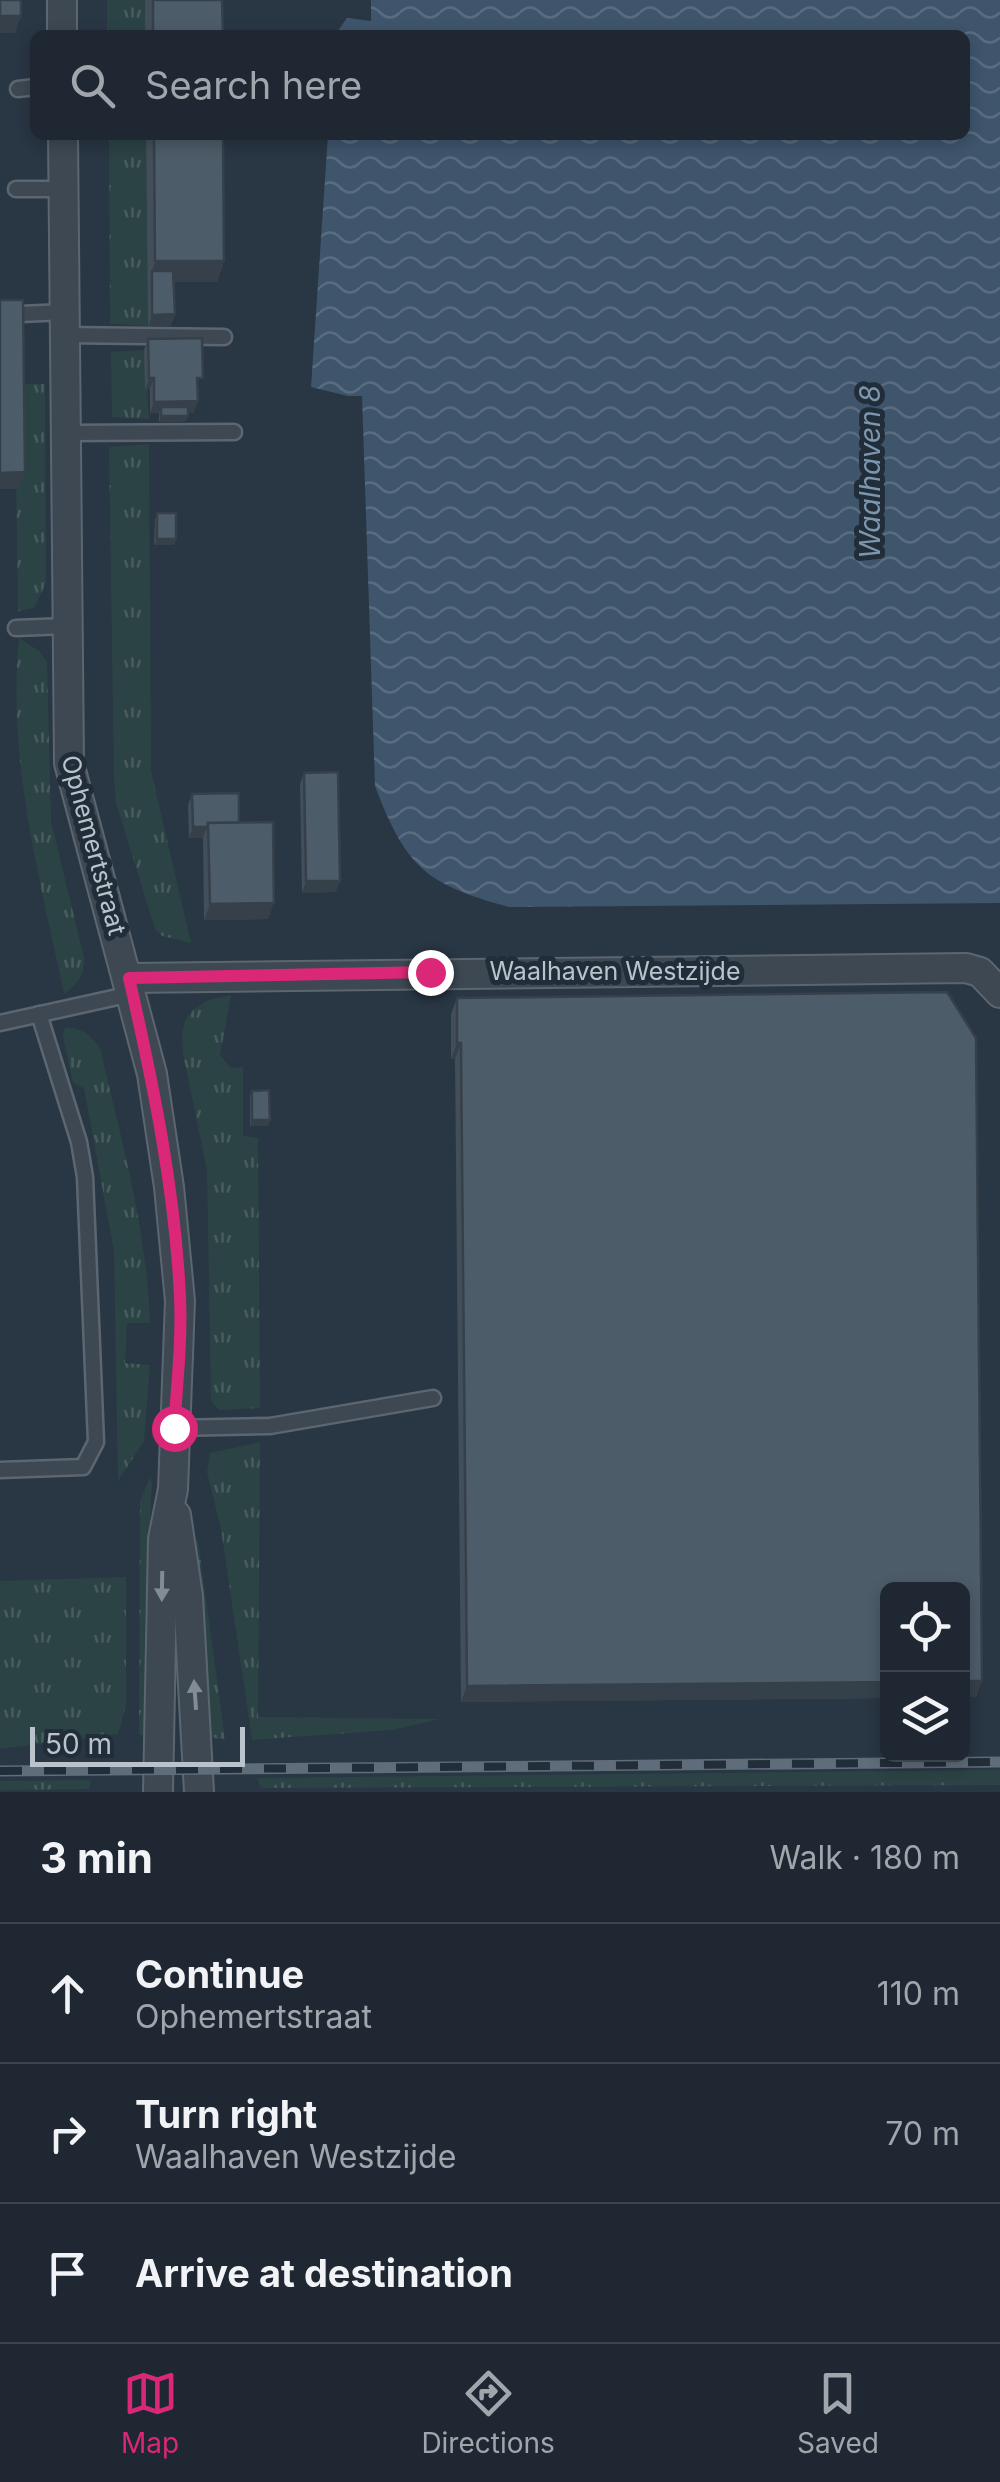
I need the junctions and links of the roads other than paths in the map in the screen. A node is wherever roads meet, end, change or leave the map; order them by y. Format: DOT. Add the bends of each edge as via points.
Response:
graph roads {
  1 [pos="62,0"];
  2 [pos="62,30"];
  3 [pos="30,88"];
  4 [pos="18,89"];
  5 [pos="63,140"];
  6 [pos="16,189"];
  7 [pos="63,189"];
  8 [pos="21,314"];
  9 [pos="64,324"];
  10 [pos="224,336"];
  11 [pos="234,432"];
  12 [pos="64,434"];
  13 [pos="66,626"];
  14 [pos="16,628"];
  15 [pos="990,972"];
  16 [pos="130,986"];
  17 [pos="1000,994"];
  18 [pos="38,1014"];
  19 [pos="0,1023"];
  20 [pos="432,1398"];
  21 [pos="174,1428"];
  22 [pos="0,1470"];
  23 [pos="173,1489"];
  24 [pos="158,1792"];
  25 [pos="199,1792"];
  1 -- 2 [label="street"];
  3 -- 4 [label="lane"];
  5 -- 7 [label="street, Ophemertstraat"];
  6 -- 7 [label="lane"];
  7 -- 9 [label="street, Ophemertstraat"];
  8 -- 9 [label="lane"];
  9 -- 10 [label="lane"];
  9 -- 12 [label="street, Ophemertstraat"];
  11 -- 12 [label="lane"];
  12 -- 13 [label="street, Ophemertstraat"];
  13 -- 14 [label="lane"];
  13 -- 16 [label="street, Ophemertstraat" via="69,763"];
  15 -- 16 [label="street, Waalhaven Westzijde"];
  15 -- 17 [label="street, Waalhaven Westzijde"];
  16 -- 18 [label="lane"];
  16 -- 21 [label="street, Ophemertstraat" via="152,1074 178,1264"];
  18 -- 19 [label="lane"];
  18 -- 22 [label="lane" via="85,1177 96,1442 83,1468"];
  20 -- 21 [label="lane" via="270,1426"];
  21 -- 23 [label="street, Ophemertstraat"];
  23 -- 24 [label="street, Ophemertstraat, one-way" via="163,1539"];
  25 -- 23 [label="street, Ophemertstraat, one-way" via="188,1596"];
}
